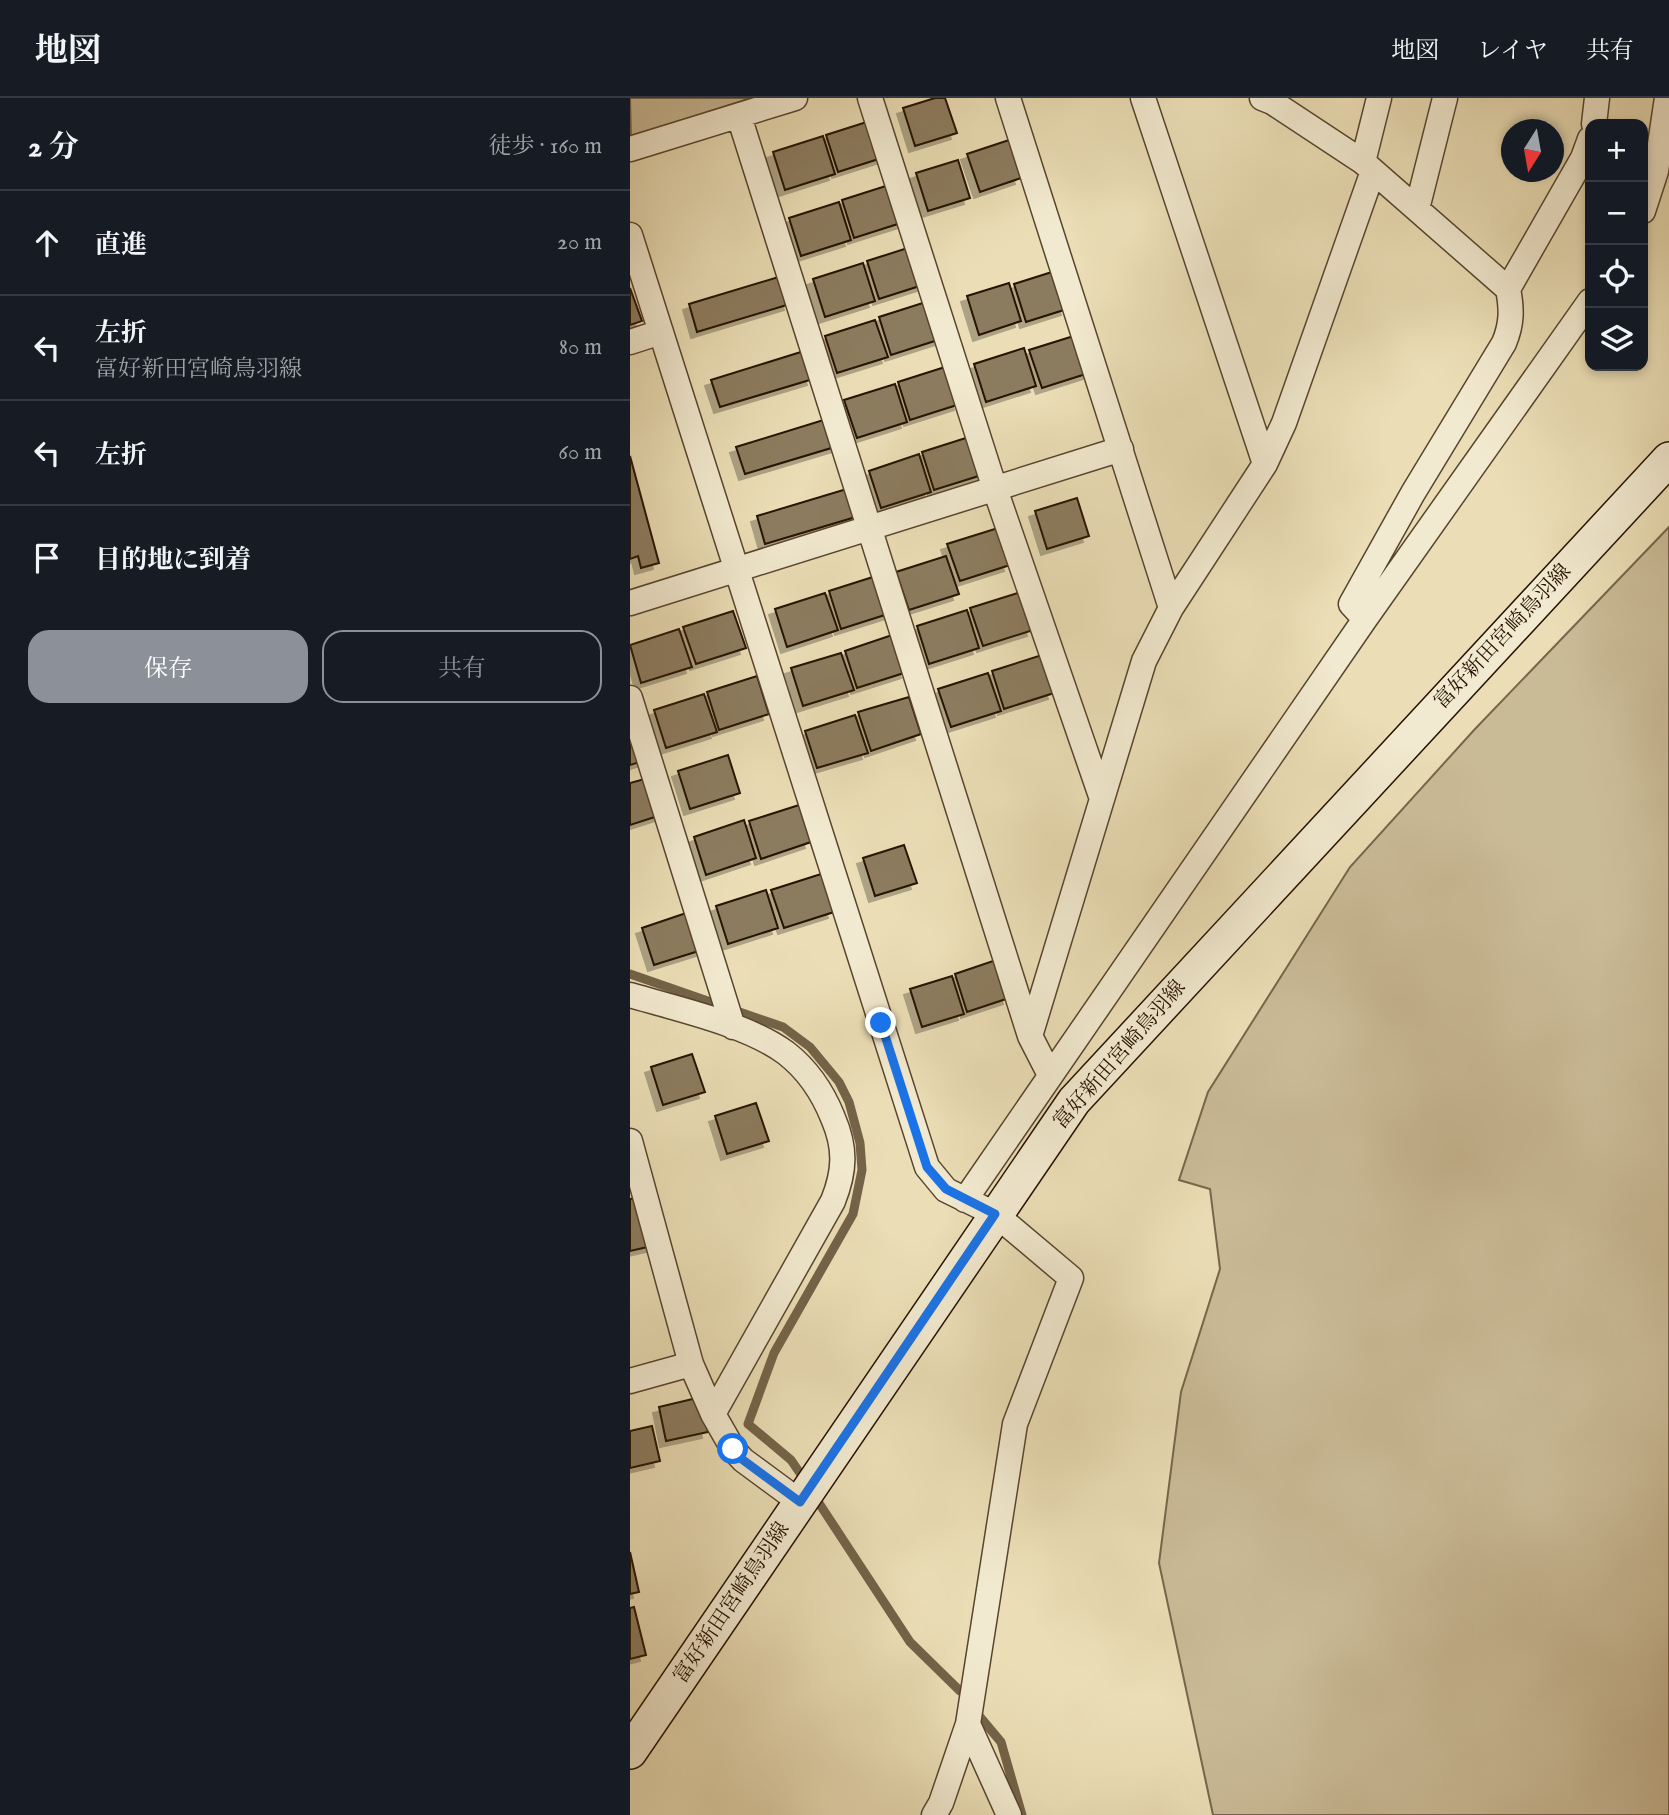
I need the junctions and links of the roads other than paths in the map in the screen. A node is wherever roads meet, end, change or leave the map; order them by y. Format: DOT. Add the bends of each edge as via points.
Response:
graph roads {
  1 [pos="795,98"];
  2 [pos="870,98"];
  3 [pos="1008,98"];
  4 [pos="1143,98"];
  5 [pos="1379,98"];
  6 [pos="1445,98"];
  7 [pos="1597,98"];
  8 [pos="1667,98"];
  9 [pos="1269,99"];
  10 [pos="738,116"];
  11 [pos="1595,119"];
  12 [pos="630,149"];
  13 [pos="1585,153"];
  14 [pos="1368,166"];
  15 [pos="1648,199"];
  16 [pos="1417,209"];
  17 [pos="630,234"];
  18 [pos="1508,289"];
  19 [pos="1585,308"];
  20 [pos="661,332"];
  21 [pos="630,342"];
  22 [pos="1121,449"];
  23 [pos="1669,459"];
  24 [pos="1265,464"];
  25 [pos="995,489"];
  26 [pos="869,527"];
  27 [pos="736,569"];
  28 [pos="630,603"];
  29 [pos="1171,608"];
  30 [pos="1365,619"];
  31 [pos="630,698"];
  32 [pos="1101,796"];
  33 [pos="630,995"];
  34 [pos="730,1013"];
  35 [pos="1030,1036"];
  36 [pos="1049,1075"];
  37 [pos="630,1141"];
  38 [pos="965,1200"];
  39 [pos="995,1214"];
  40 [pos="691,1364"];
  41 [pos="630,1381"];
  42 [pos="713,1414"];
  43 [pos="800,1502"];
  44 [pos="968,1724"];
  45 [pos="630,1752"];
  46 [pos="934,1815"];
  47 [pos="1009,1815"];
  1 -- 10 [label="street"];
  2 -- 25 [label="street"];
  3 -- 22 [label="street"];
  4 -- 24 [label="street"];
  5 -- 14 [label="street"];
  6 -- 16 [label="street"];
  7 -- 11 [label="street"];
  8 -- 15 [label="street"];
  9 -- 14 [label="street"];
  10 -- 12 [label="street"];
  10 -- 26 [label="street"];
  13 -- 18 [label="street"];
  14 -- 16 [label="street"];
  14 -- 24 [label="street" via="1284,423"];
  16 -- 18 [label="street"];
  17 -- 20 [label="street"];
  18 -- 30 [label="street" via="1511,326 1504,343 1412,493 1351,604"];
  19 -- 30 [label="street"];
  20 -- 21 [label="street"];
  20 -- 27 [label="street"];
  22 -- 25 [label="street"];
  22 -- 29 [label="street"];
  23 -- 39 [label="main road, 富好新田宮崎鳥羽線" via="1074,1101"];
  24 -- 29 [label="street"];
  25 -- 26 [label="street"];
  25 -- 32 [label="street"];
  26 -- 27 [label="street"];
  26 -- 35 [label="street"];
  27 -- 28 [label="street"];
  27 -- 38 [label="street" via="927,1167 946,1189"];
  29 -- 32 [label="street" via="1144,661"];
  30 -- 36 [label="street"];
  31 -- 34 [label="street"];
  32 -- 35 [label="street"];
  33 -- 34 [label="street"];
  34 -- 42 [label="street" via="812,1078 838,1129 844,1163 833,1201"];
  35 -- 36 [label="street"];
  36 -- 38 [label="street"];
  37 -- 40 [label="street"];
  38 -- 39 [label="street"];
  39 -- 43 [label="main road, 富好新田宮崎鳥羽線"];
  39 -- 44 [label="street" via="1071,1278 1015,1424"];
  40 -- 41 [label="street"];
  40 -- 42 [label="street"];
  42 -- 43 [label="street" via="743,1460"];
  43 -- 45 [label="main road, 富好新田宮崎鳥羽線"];
  44 -- 46 [label="street"];
  44 -- 47 [label="street"];
}
